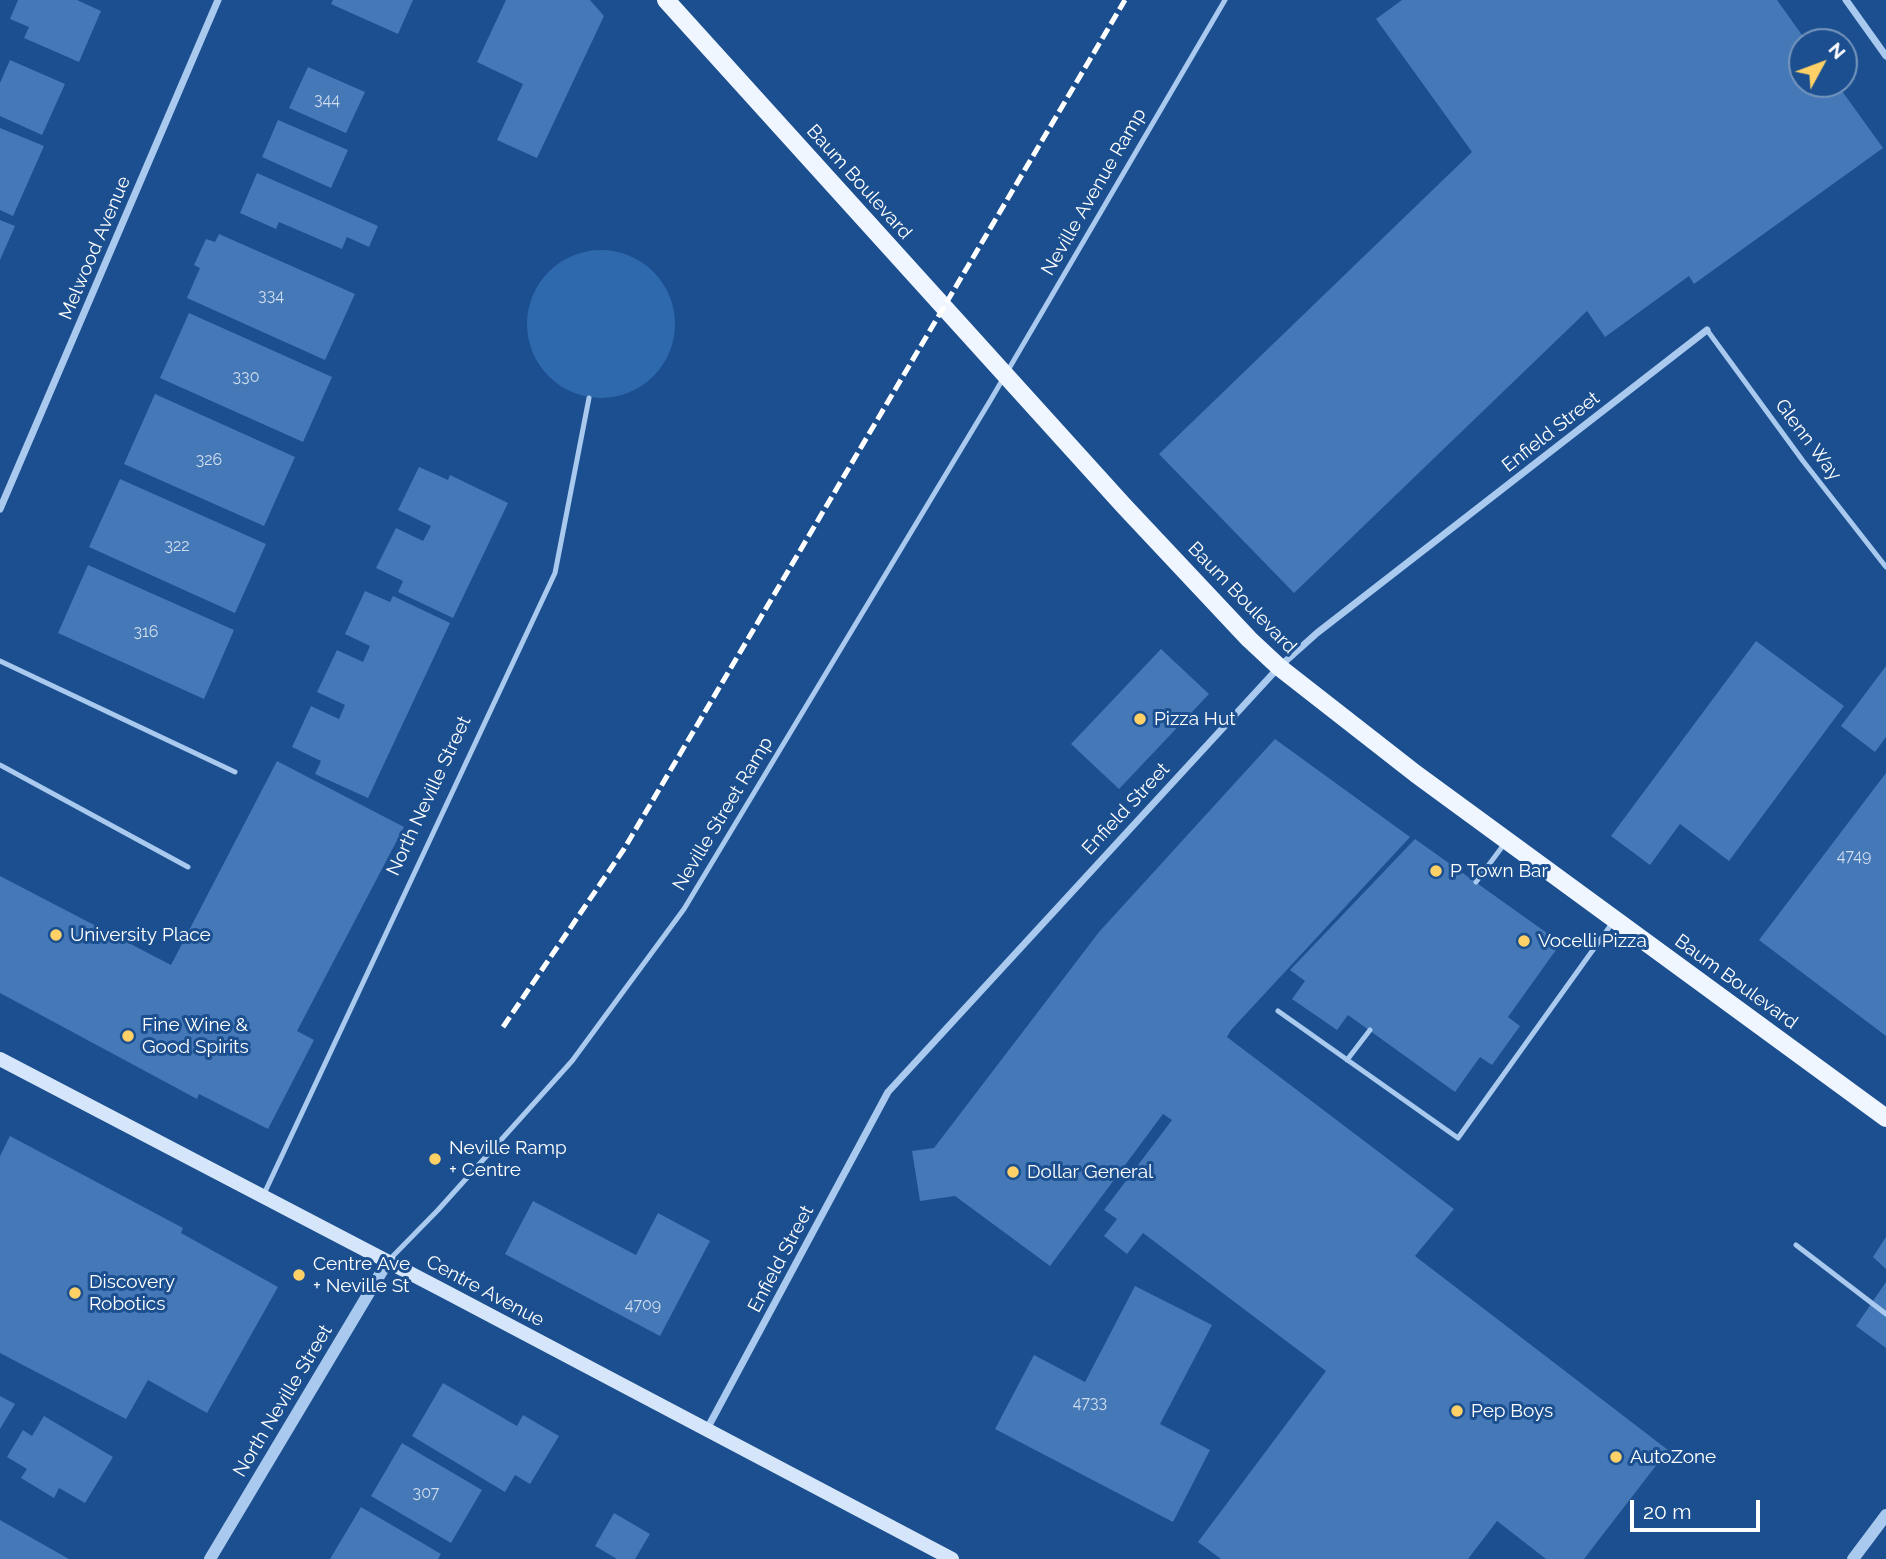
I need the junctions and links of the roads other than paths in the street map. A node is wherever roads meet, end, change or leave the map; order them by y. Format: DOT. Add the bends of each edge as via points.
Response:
graph roads {
  1 [pos="218,0"];
  2 [pos="666,0"];
  3 [pos="1226,0"];
  4 [pos="1846,0"];
  5 [pos="1886,55"];
  6 [pos="1707,330"];
  7 [pos="589,398"];
  8 [pos="990,401"];
  9 [pos="0,509"];
  10 [pos="1886,567"];
  11 [pos="0,661"];
  12 [pos="1279,667"];
  13 [pos="0,765"];
  14 [pos="235,772"];
  15 [pos="1507,841"];
  16 [pos="188,867"];
  17 [pos="1476,882"];
  18 [pos="1615,920"];
  19 [pos="1278,1011"];
  20 [pos="1370,1030"];
  21 [pos="0,1059"];
  22 [pos="1347,1060"];
  23 [pos="1886,1118"];
  24 [pos="263,1196"];
  25 [pos="1796,1245"];
  26 [pos="387,1261"];
  27 [pos="1886,1314"];
  28 [pos="706,1430"];
  29 [pos="1886,1515"];
  30 [pos="210,1559"];
  31 [pos="951,1559"];
  32 [pos="1853,1559"];
  1 -- 9 [label="street, Melwood Avenue"];
  2 -- 12 [label="main road, Baum Boulevard" via="1124,506"];
  3 -- 8 [label="lane, Neville Avenue Ramp"];
  4 -- 5 [label="street"];
  6 -- 10 [label="lane, Glenn Way"];
  6 -- 12 [label="street, Enfield Street"];
  7 -- 24 [label="lane, North Neville Street" via="555,573"];
  8 -- 26 [label="lane, Neville Street Ramp" via="684,909 572,1061"];
  11 -- 14 [label="lane"];
  12 -- 15 [label="main road, Baum Boulevard"];
  12 -- 28 [label="street, Enfield Street" via="888,1092"];
  13 -- 16 [label="lane"];
  15 -- 17 [label="lane"];
  15 -- 18 [label="main road, Baum Boulevard"];
  18 -- 22 [label="lane" via="1458,1138"];
  18 -- 23 [label="main road, Baum Boulevard"];
  19 -- 22 [label="lane"];
  20 -- 22 [label="lane"];
  21 -- 24 [label="main road, Centre Avenue"];
  24 -- 26 [label="main road, Centre Avenue"];
  25 -- 27 [label="lane"];
  26 -- 28 [label="main road, Centre Avenue"];
  26 -- 30 [label="street, North Neville Street"];
  28 -- 31 [label="main road, Centre Avenue"];
  29 -- 32 [label="street"];
}
